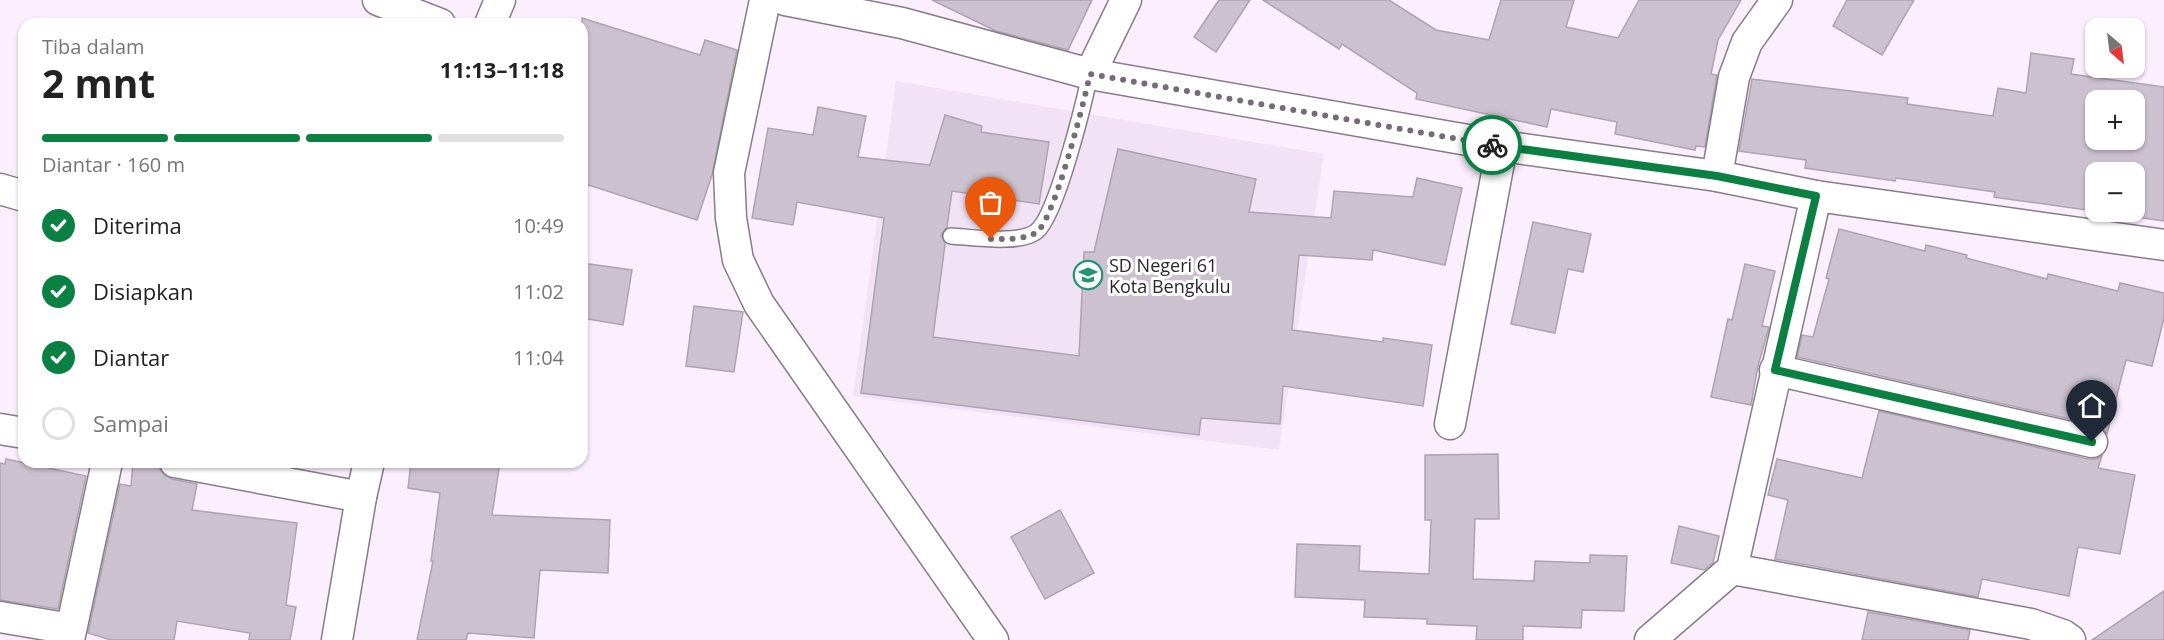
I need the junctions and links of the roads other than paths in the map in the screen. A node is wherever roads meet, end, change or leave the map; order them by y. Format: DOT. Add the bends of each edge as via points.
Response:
graph roads {
  1 [pos="378,0"];
  2 [pos="500,0"];
  3 [pos="765,0"];
  4 [pos="785,0"];
  5 [pos="1126,0"];
  6 [pos="1777,0"];
  7 [pos="908,12"];
  8 [pos="424,18"];
  9 [pos="492,18"];
  10 [pos="1090,74"];
  11 [pos="1502,147"];
  12 [pos="1717,176"];
  13 [pos="0,189"];
  14 [pos="18,194"];
  15 [pos="1816,196"];
  16 [pos="951,236"];
  17 [pos="2164,245"];
  18 [pos="1775,370"];
  19 [pos="1450,424"];
  20 [pos="0,429"];
  21 [pos="18,432"];
  22 [pos="2092,442"];
  23 [pos="106,468"];
  24 [pos="206,468"];
  25 [pos="368,468"];
  26 [pos="361,498"];
  27 [pos="1732,569"];
  28 [pos="0,617"];
  29 [pos="70,634"];
  30 [pos="338,640"];
  31 [pos="993,640"];
  32 [pos="1650,640"];
  33 [pos="2070,640"];
  1 -- 8 [label="street"];
  2 -- 9 [label="street"];
  3 -- 31 [label="street" via="729,173 738,260 759,304"];
  4 -- 7 [label="street"];
  5 -- 10 [label="street"];
  6 -- 12 [label="street" via="1746,42 1734,77"];
  7 -- 10 [label="street"];
  10 -- 11 [label="street"];
  10 -- 16 [label="lane" via="1082,112 1048,215 1036,232 1012,240"];
  11 -- 12 [label="street"];
  11 -- 19 [label="street"];
  12 -- 15 [label="street"];
  13 -- 14 [label="street"];
  15 -- 17 [label="street"];
  15 -- 18 [label="street"];
  18 -- 22 [label="street"];
  18 -- 27 [label="street"];
  20 -- 21 [label="street"];
  23 -- 29 [label="street"];
  24 -- 26 [label="street"];
  25 -- 26 [label="street"];
  26 -- 30 [label="street"];
  27 -- 32 [label="street"];
  27 -- 33 [label="street" via="2031,624"];
  28 -- 29 [label="street"];
}
